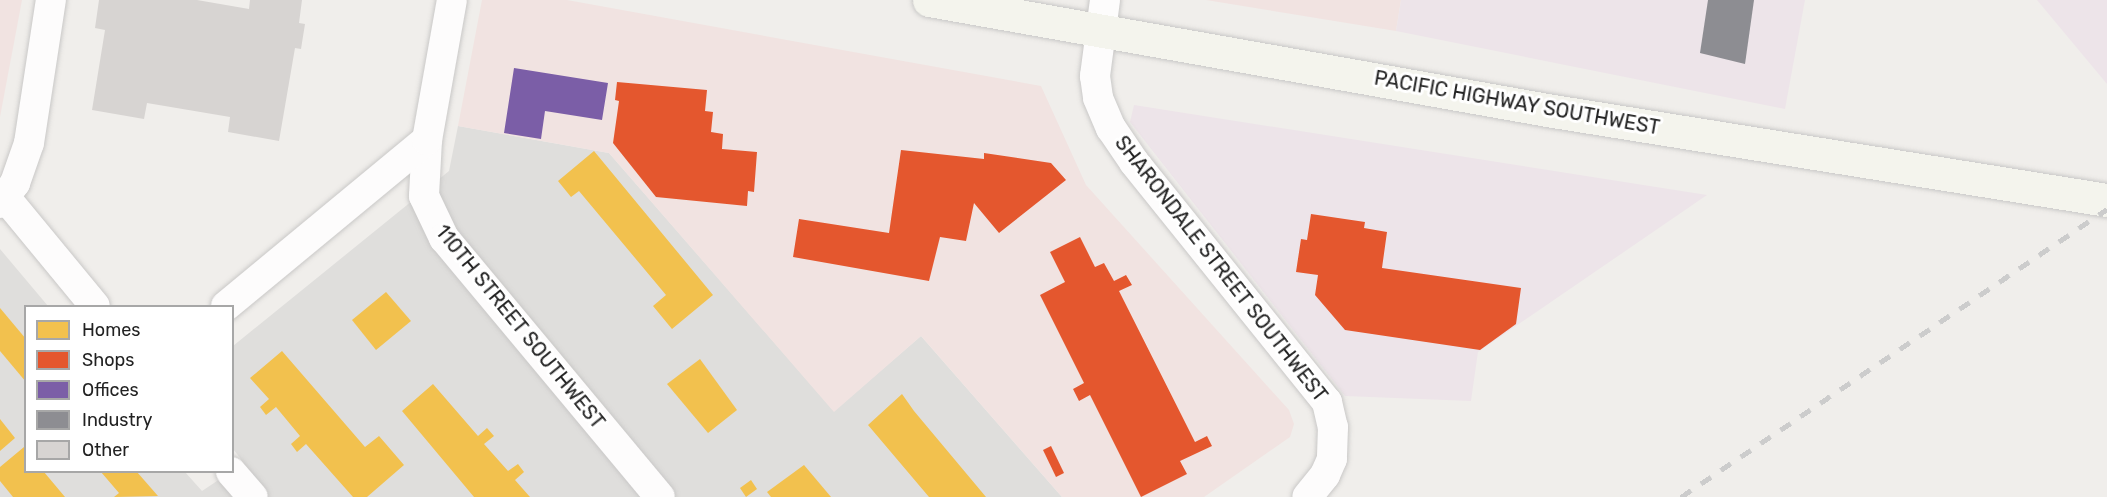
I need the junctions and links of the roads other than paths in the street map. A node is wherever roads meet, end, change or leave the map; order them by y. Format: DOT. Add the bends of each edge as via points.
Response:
graph roads {
  1 [pos="51,0"];
  2 [pos="452,0"];
  3 [pos="928,0"];
  4 [pos="1103,14"];
  5 [pos="427,140"];
  6 [pos="2,200"];
  7 [pos="2107,200"];
  8 [pos="94,305"];
  9 [pos="227,305"];
  10 [pos="233,473"];
  11 [pos="253,497"];
  12 [pos="660,497"];
  13 [pos="1306,497"];
  1 -- 6 [label="street" via="29,143 18,176"];
  2 -- 5 [label="street, 110TH STREET SOUTHWEST"];
  3 -- 4 [label="main road, PACIFIC HIGHWAY SOUTHWEST"];
  4 -- 7 [label="main road, PACIFIC HIGHWAY SOUTHWEST" via="1562,112"];
  4 -- 13 [label="street, SHARONDALE STREET SOUTHWEST" via="1096,87 1111,128 1146,177 1321,390 1330,410 1333,441 1329,469"];
  5 -- 9 [label="street"];
  5 -- 12 [label="street, 110TH STREET SOUTHWEST" via="424,196 440,232"];
  6 -- 8 [label="street"];
  10 -- 11 [label="street"];
}
